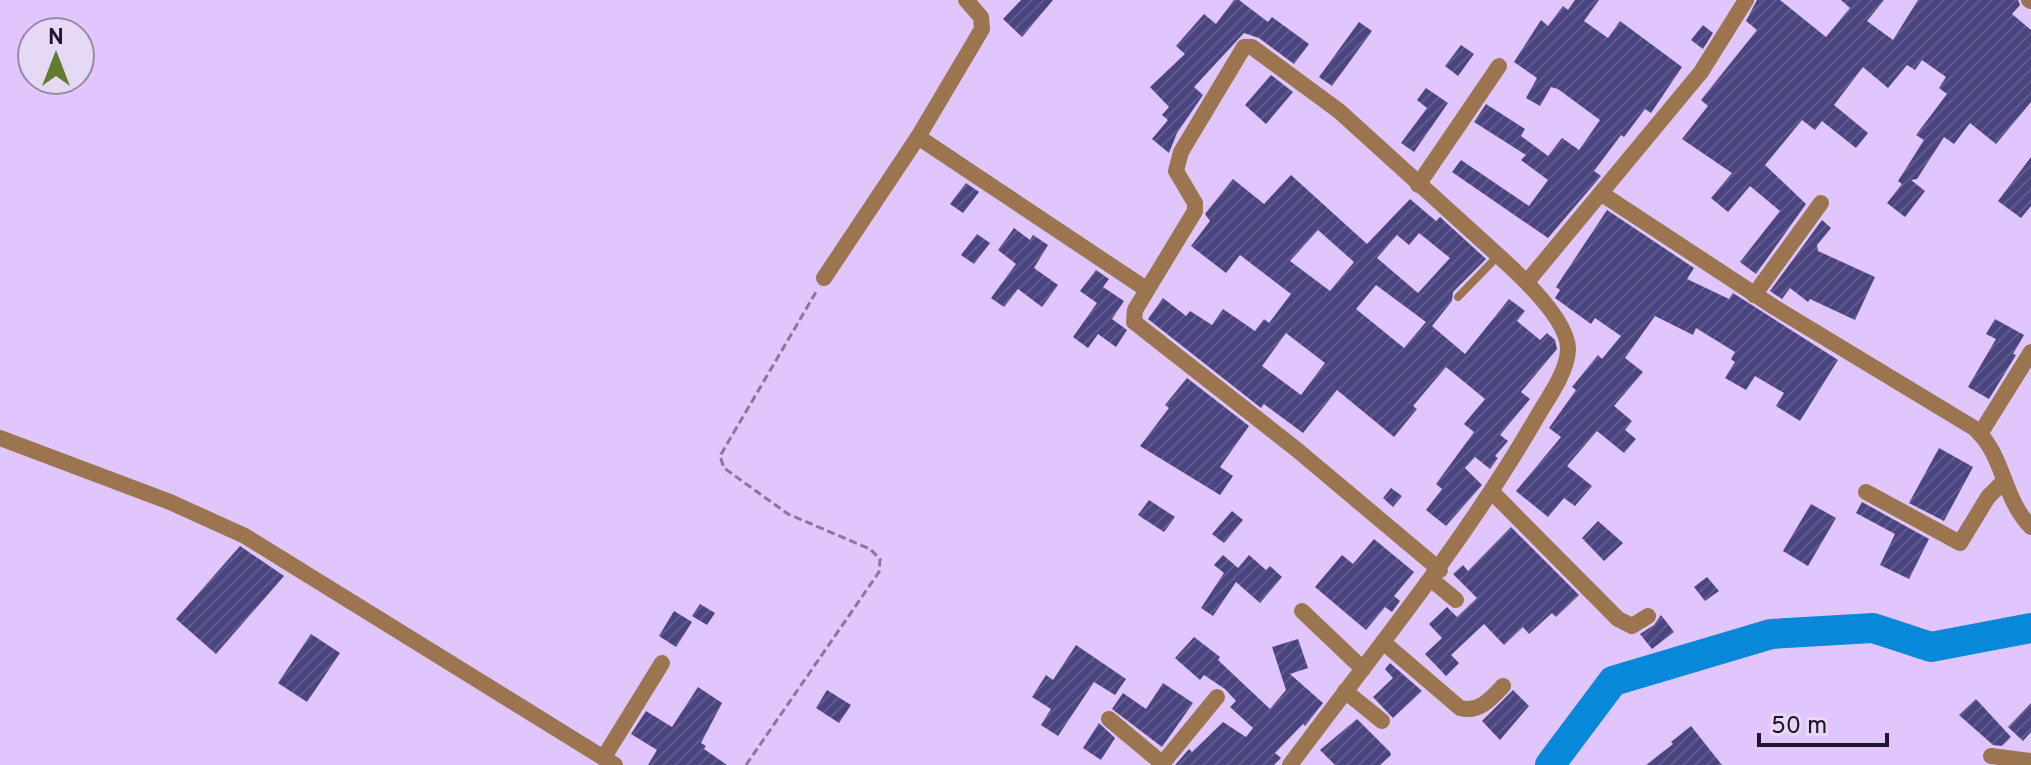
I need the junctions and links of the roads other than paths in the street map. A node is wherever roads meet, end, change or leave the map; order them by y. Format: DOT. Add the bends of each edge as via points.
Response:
graph roads {
  1 [pos="966,0"];
  2 [pos="1746,0"];
  3 [pos="1499,66"];
  4 [pos="918,137"];
  5 [pos="1418,185"];
  6 [pos="1602,194"];
  7 [pos="1821,203"];
  8 [pos="1498,255"];
  9 [pos="824,278"];
  10 [pos="1527,282"];
  11 [pos="1146,289"];
  12 [pos="1754,295"];
  13 [pos="1458,297"];
  14 [pos="2031,352"];
  15 [pos="1980,434"];
  16 [pos="0,438"];
  17 [pos="2004,481"];
  18 [pos="1866,492"];
  19 [pos="1493,493"];
  20 [pos="2031,527"];
  21 [pos="1436,575"];
  22 [pos="1456,600"];
  23 [pos="1302,611"];
  24 [pos="1648,616"];
  25 [pos="1383,642"];
  26 [pos="662,663"];
  27 [pos="1363,669"];
  28 [pos="1503,686"];
  29 [pos="1345,691"];
  30 [pos="1217,697"];
  31 [pos="1109,719"];
  32 [pos="1382,721"];
  33 [pos="1991,756"];
  34 [pos="610,761"];
  35 [pos="2031,761"];
  36 [pos="1163,764"];
  37 [pos="1290,765"];
  1 -- 4 [label="street" via="981,17 982,29"];
  2 -- 6 [label="street" via="1701,72"];
  3 -- 5 [label="street"];
  4 -- 9 [label="street"];
  4 -- 11 [label="street"];
  5 -- 8 [label="street"];
  5 -- 11 [label="street" via="1339,111 1252,47 1244,47 1181,152 1176,171 1195,211"];
  6 -- 10 [label="street"];
  6 -- 12 [label="street"];
  7 -- 12 [label="street"];
  8 -- 10 [label="street"];
  8 -- 13 [label="lane"];
  10 -- 19 [label="street" via="1564,332 1568,351 1560,375"];
  11 -- 21 [label="street" via="1134,322 1296,449"];
  12 -- 15 [label="street" via="1921,393"];
  14 -- 15 [label="street"];
  15 -- 17 [label="street" via="1995,452"];
  16 -- 34 [label="street" via="245,536"];
  17 -- 18 [label="street" via="1960,543"];
  17 -- 20 [label="street" via="2019,515"];
  19 -- 21 [label="street"];
  19 -- 24 [label="street" via="1618,619 1632,626"];
  21 -- 22 [label="street"];
  21 -- 25 [label="street"];
  23 -- 27 [label="street"];
  25 -- 27 [label="street"];
  25 -- 28 [label="street" via="1460,708 1479,708"];
  26 -- 34 [label="street"];
  27 -- 29 [label="street"];
  29 -- 32 [label="street"];
  29 -- 37 [label="street"];
  30 -- 36 [label="street"];
  31 -- 36 [label="street"];
  33 -- 35 [label="street"];
}
